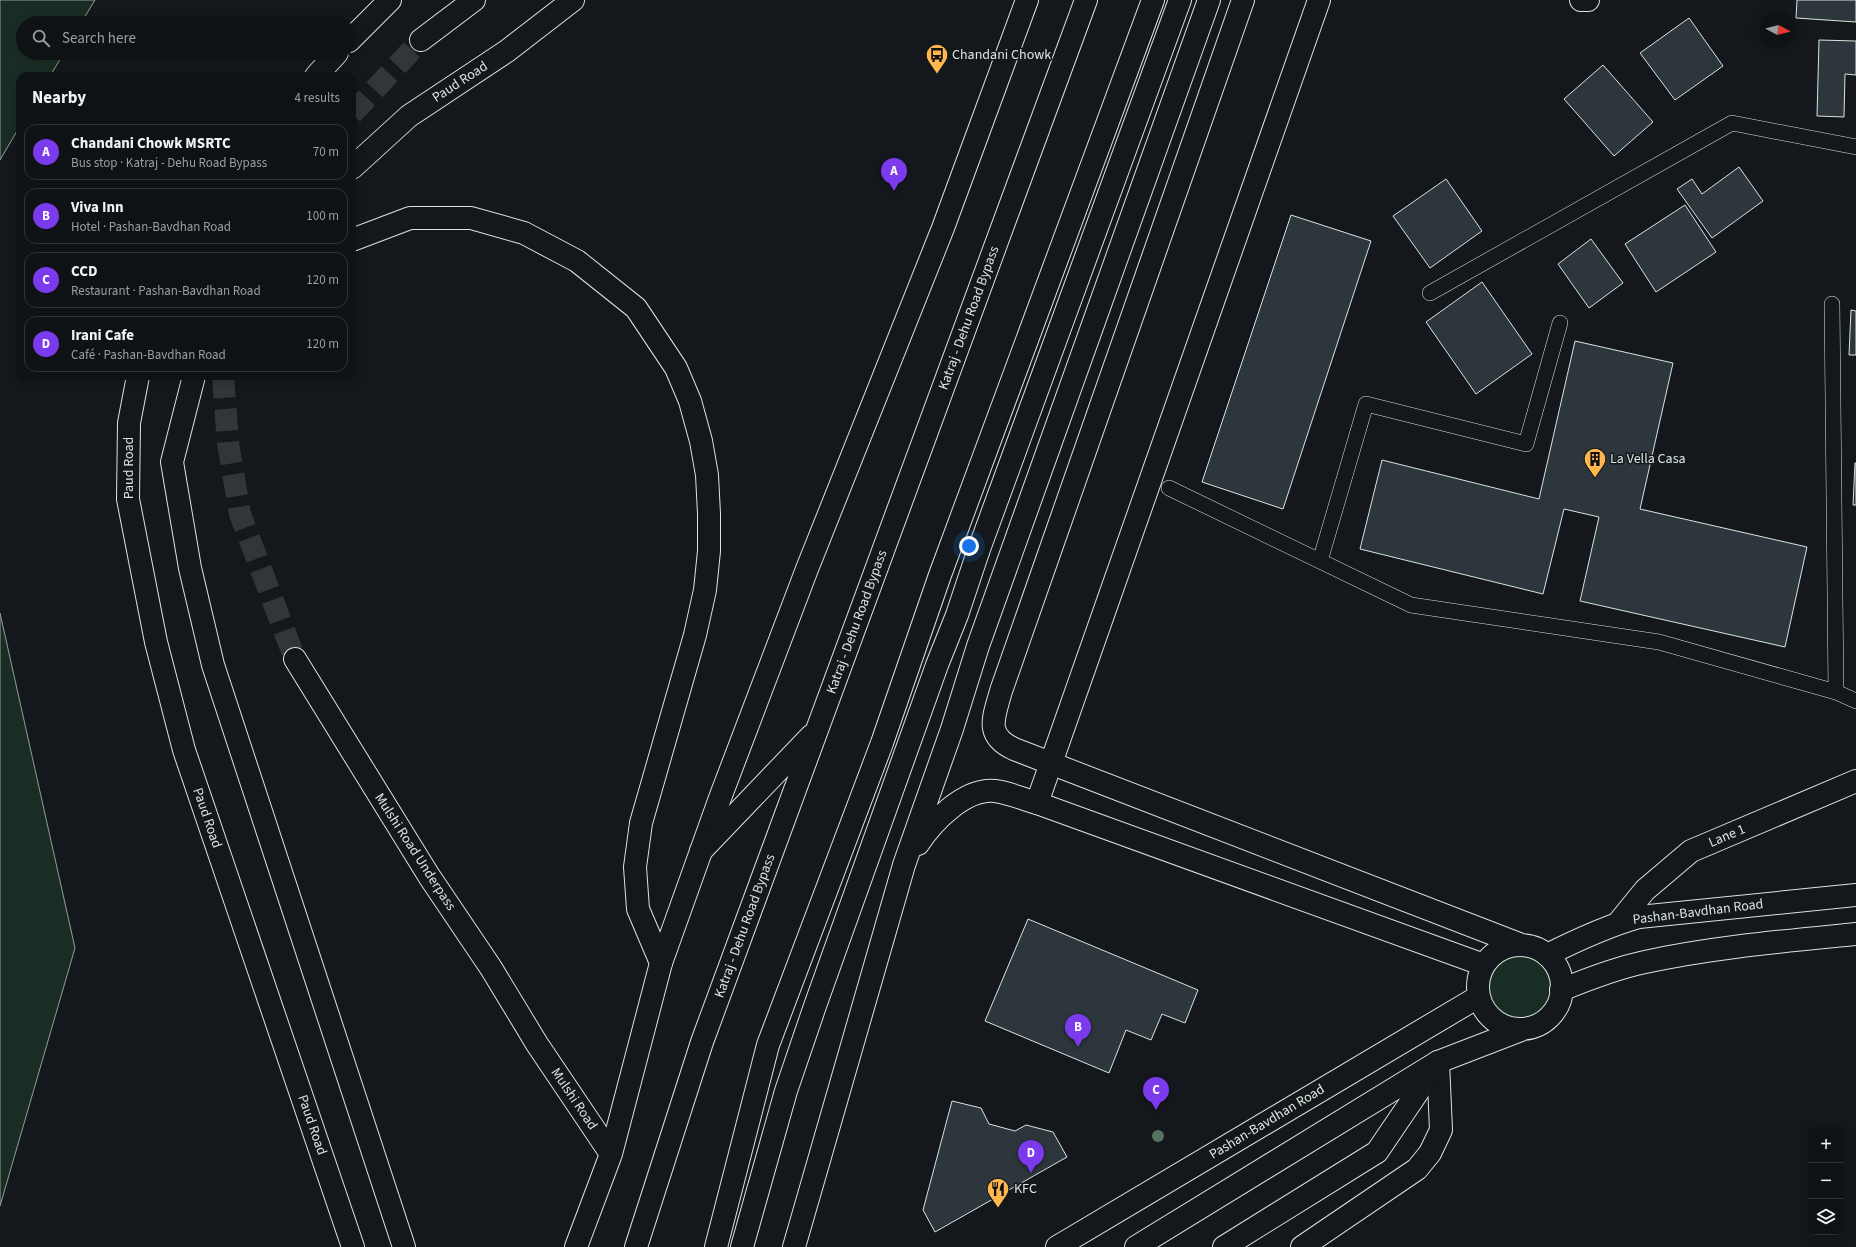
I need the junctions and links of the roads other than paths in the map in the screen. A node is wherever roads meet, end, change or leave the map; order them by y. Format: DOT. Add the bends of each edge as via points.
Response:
graph roads {
  1 [pos="390,0"];
  2 [pos="474,0"];
  3 [pos="573,0"];
  4 [pos="1027,0"];
  5 [pos="1086,0"];
  6 [pos="1154,0"];
  7 [pos="1180,0"];
  8 [pos="1209,0"];
  9 [pos="1243,0"];
  10 [pos="1319,0"];
  11 [pos="1580,0"];
  12 [pos="1588,0"];
  13 [pos="356,34"];
  14 [pos="421,40"];
  15 [pos="331,60"];
  16 [pos="320,72"];
  17 [pos="1856,147"];
  18 [pos="356,164"];
  19 [pos="356,238"];
  20 [pos="1430,293"];
  21 [pos="1832,304"];
  22 [pos="1560,323"];
  23 [pos="137,380"];
  24 [pos="193,380"];
  25 [pos="1169,488"];
  26 [pos="1320,561"];
  27 [pos="295,659"];
  28 [pos="1836,692"];
  29 [pos="1856,701"];
  30 [pos="818,730"];
  31 [pos="1050,763"];
  32 [pos="1856,781"];
  33 [pos="1037,803"];
  34 [pos="701,851"];
  35 [pos="904,865"];
  36 [pos="1856,895"];
  37 [pos="1619,922"];
  38 [pos="1856,934"];
  39 [pos="1519,944"];
  40 [pos="1547,955"];
  41 [pos="661,963"];
  42 [pos="1484,965"];
  43 [pos="1561,990"];
  44 [pos="1478,997"];
  45 [pos="1520,1030"];
  46 [pos="537,1044"];
  47 [pos="1438,1062"];
  48 [pos="611,1154"];
  49 [pos="353,1247"];
  50 [pos="404,1247"];
  51 [pos="576,1247"];
  52 [pos="636,1247"];
  53 [pos="716,1247"];
  54 [pos="742,1247"];
  55 [pos="794,1247"];
  56 [pos="1056,1247"];
  57 [pos="1136,1247"];
  58 [pos="1224,1247"];
  59 [pos="1302,1247"];
  1 -- 13 [label="main road"];
  2 -- 14 [label="main road"];
  3 -- 18 [label="main road, Paud Road" via="507,51 409,116"];
  4 -- 34 [label="main road" via="943,228 807,569"];
  5 -- 30 [label="main road, Katraj - Dehu Road Bypass"];
  6 -- 53 [label="main road" via="940,575 882,744 768,1045"];
  7 -- 54 [label="main road" via="815,1006 786,1091"];
  8 -- 35 [label="main road" via="981,638"];
  9 -- 31 [label="main road" via="1001,691 993,722 996,736 1004,744"];
  10 -- 31 [label="main road"];
  11 -- 12 [label="main road"];
  15 -- 16 [label="main road"];
  17 -- 20 [label="lane" via="1732,123"];
  19 -- 41 [label="main road" via="410,218 471,218 524,233 577,260 636,308 676,368 690,401 707,475 709,551 705,590 695,636 641,823 635,867 638,909"];
  21 -- 28 [label="lane"];
  22 -- 26 [label="lane" via="1526,444 1366,404"];
  23 -- 49 [label="main road, Paud Road" via="129,423 128,499 156,642 184,750"];
  24 -- 50 [label="main road" via="172,462 190,568 213,665"];
  25 -- 26 [label="lane"];
  26 -- 28 [label="lane" via="1411,605 1659,642"];
  27 -- 46 [label="main road, Mulshi Road Underpass" via="394,821 491,968"];
  28 -- 29 [label="lane"];
  30 -- 34 [label="main road"];
  30 -- 52 [label="main road, Katraj - Dehu Road Bypass" via="702,1042"];
  31 -- 33 [label="main road"];
  31 -- 39 [label="main road"];
  32 -- 37 [label="main road, Lane 1" via="1691,851 1645,890"];
  33 -- 35 [label="main road" via="994,791 974,794 942,813 926,831"];
  33 -- 42 [label="main road"];
  34 -- 41 [label="main road"];
  35 -- 55 [label="main road"];
  36 -- 37 [label="main road, Pashan-Bavdhan Road" via="1639,917"];
  37 -- 40 [label="main road, Pashan-Bavdhan Road"];
  38 -- 43 [label="main road" via="1734,947 1644,962 1612,970"];
  39 -- 40 [label="main road" via="1537,948"];
  39 -- 42 [label="main road" via="1501,949"];
  40 -- 43 [label="main road" via="1561,976"];
  41 -- 48 [label="main road"];
  42 -- 44 [label="main road" via="1478,978"];
  43 -- 45 [label="main road" via="1553,1013 1539,1025"];
  44 -- 45 [label="main road" via="1487,1014 1502,1026"];
  44 -- 56 [label="main road, Pashan-Bavdhan Road"];
  45 -- 47 [label="main road"];
  46 -- 48 [label="main road, Mulshi Road"];
  47 -- 57 [label="main road"];
  47 -- 58 [label="main road" via="1377,1152"];
  47 -- 59 [label="main road" via="1441,1130 1430,1152 1417,1169"];
  48 -- 51 [label="main road"];
}
